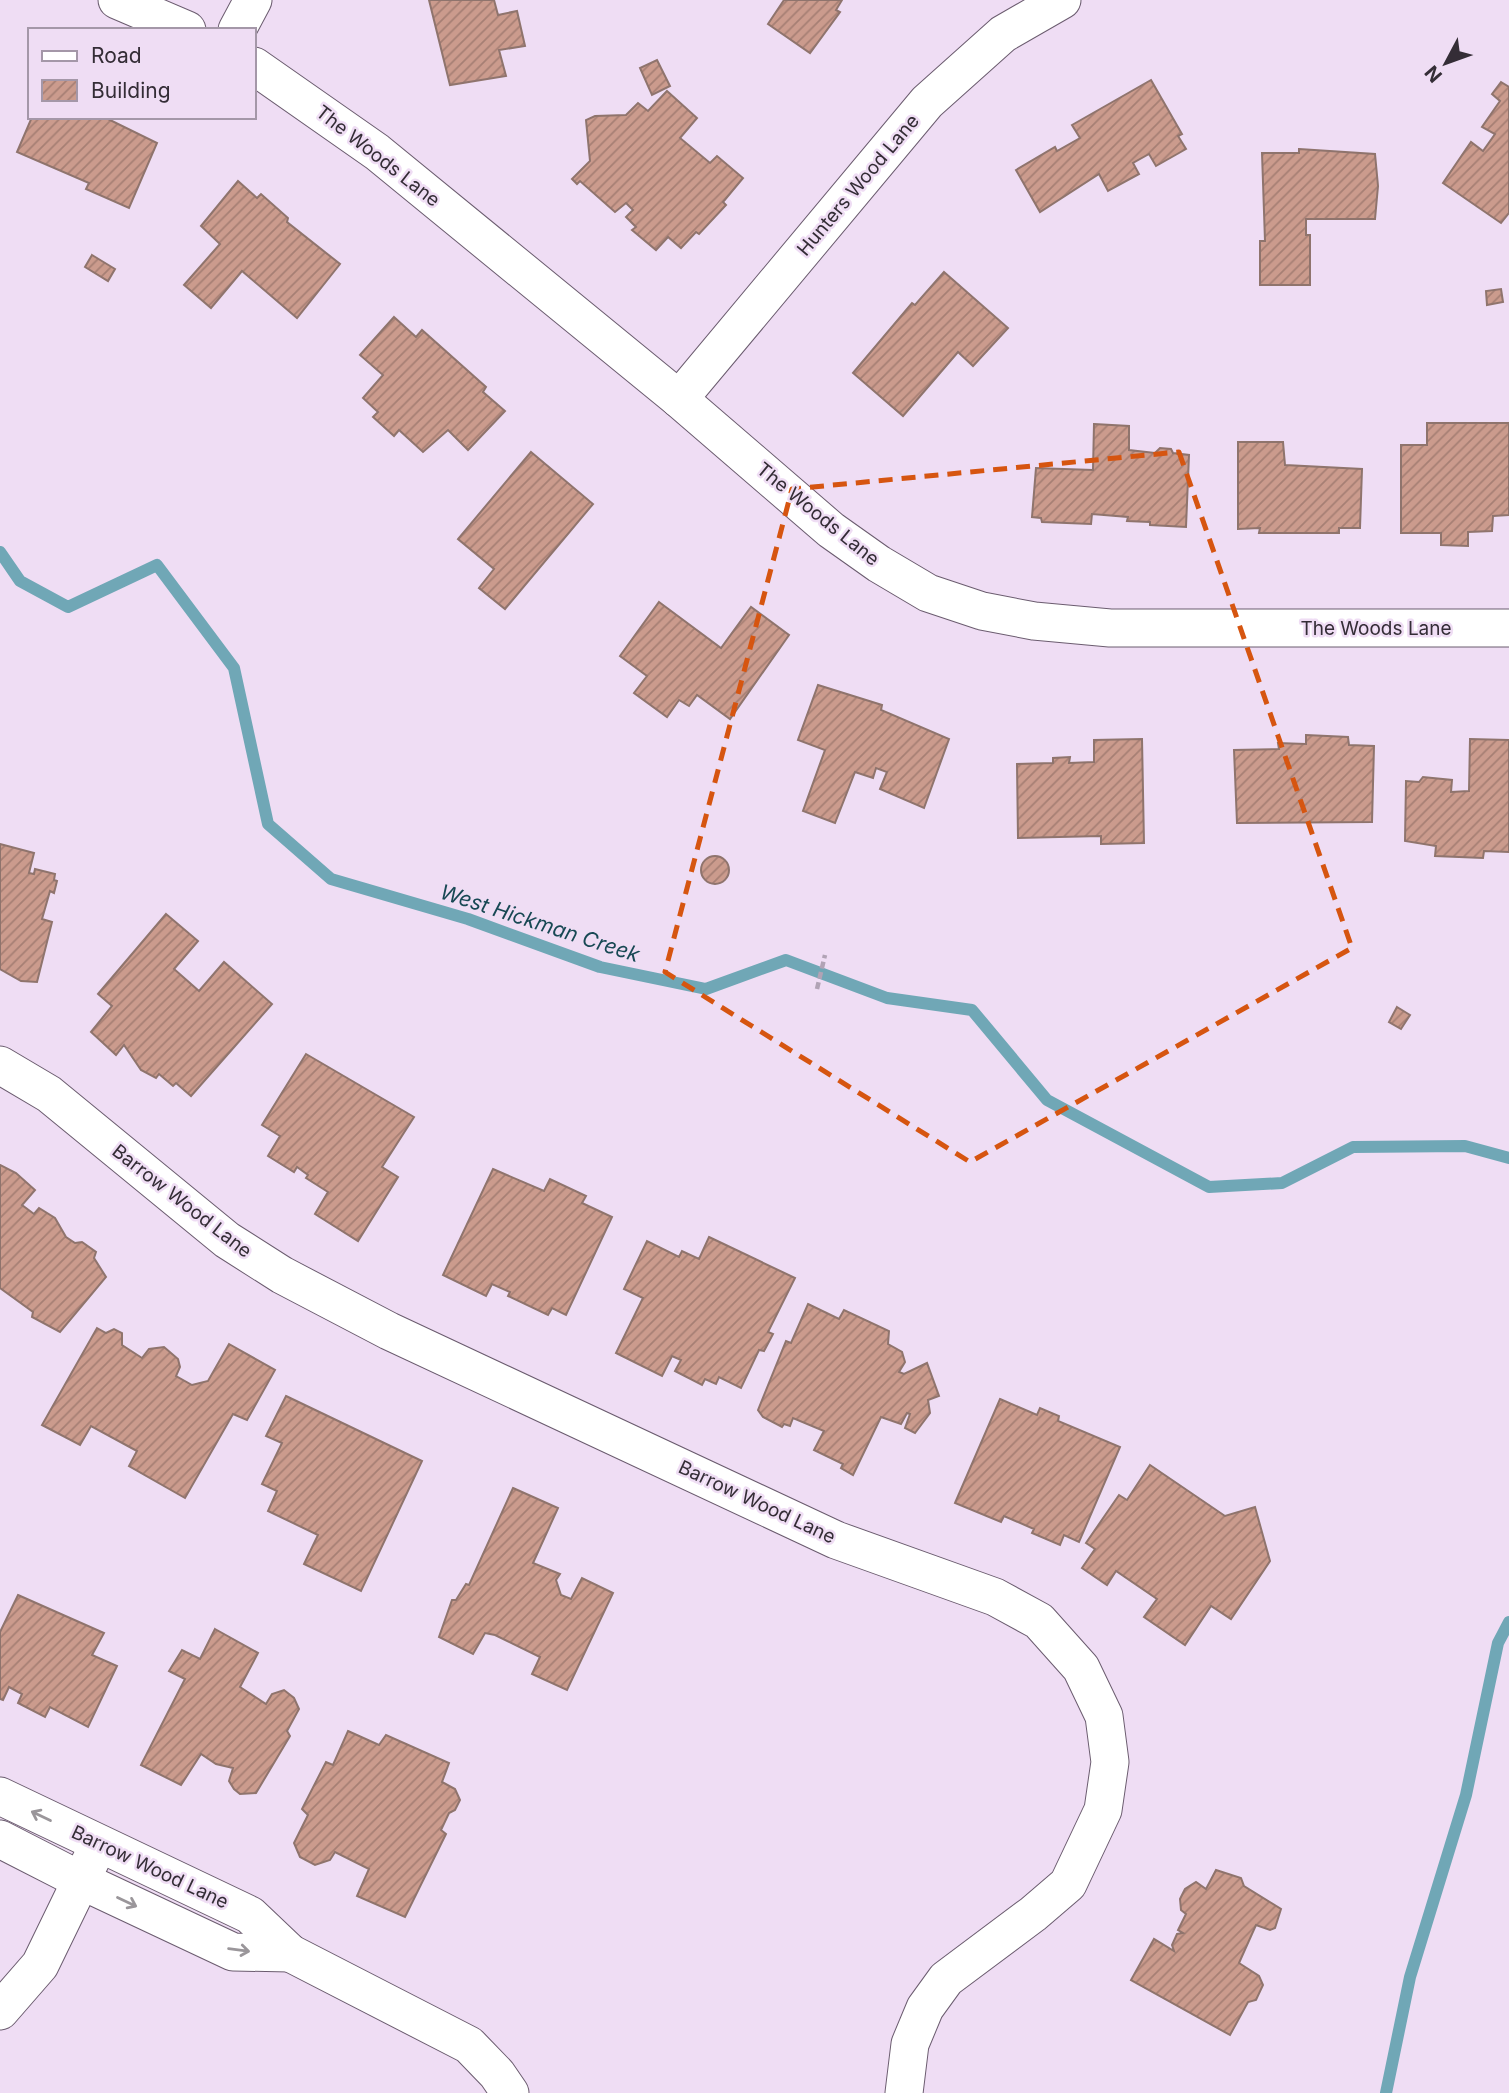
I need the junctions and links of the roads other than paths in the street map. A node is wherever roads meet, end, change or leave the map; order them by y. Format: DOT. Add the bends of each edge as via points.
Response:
graph roads {
  1 [pos="117,0"];
  2 [pos="253,0"];
  3 [pos="1062,0"];
  4 [pos="182,28"];
  5 [pos="238,28"];
  6 [pos="256,67"];
  7 [pos="679,399"];
  8 [pos="1509,628"];
  9 [pos="0,1065"];
  10 [pos="0,1796"];
  11 [pos="0,1839"];
  12 [pos="98,1844"];
  13 [pos="82,1881"];
  14 [pos="290,1953"];
  15 [pos="0,2011"];
  16 [pos="510,2093"];
  17 [pos="904,2093"];
  1 -- 4 [label="street"];
  2 -- 5 [label="street"];
  3 -- 7 [label="street, Hunters Wood Lane" via="1003,34 927,102"];
  6 -- 7 [label="street, The Woods Lane" via="377,152"];
  7 -- 8 [label="street, The Woods Lane" via="831,530 879,564 928,593 982,611 1110,628"];
  9 -- 17 [label="street, Barrow Wood Lane" via="49,1094 216,1232 282,1275 389,1331 836,1540 995,1597 1039,1621 1081,1668 1104,1716 1110,1762 1103,1810 1068,1884 946,1979 925,2008 910,2043"];
  12 -- 10 [label="street, Barrow Wood Lane, one-way"];
  11 -- 13 [label="street, Barrow Wood Lane"];
  12 -- 13 [label="street"];
  12 -- 14 [label="street, Barrow Wood Lane" via="250,1915"];
  13 -- 14 [label="street, Barrow Wood Lane, one-way" via="233,1951"];
  13 -- 15 [label="street" via="40,1965"];
  14 -- 16 [label="street, Barrow Wood Lane" via="469,2045"];
}
